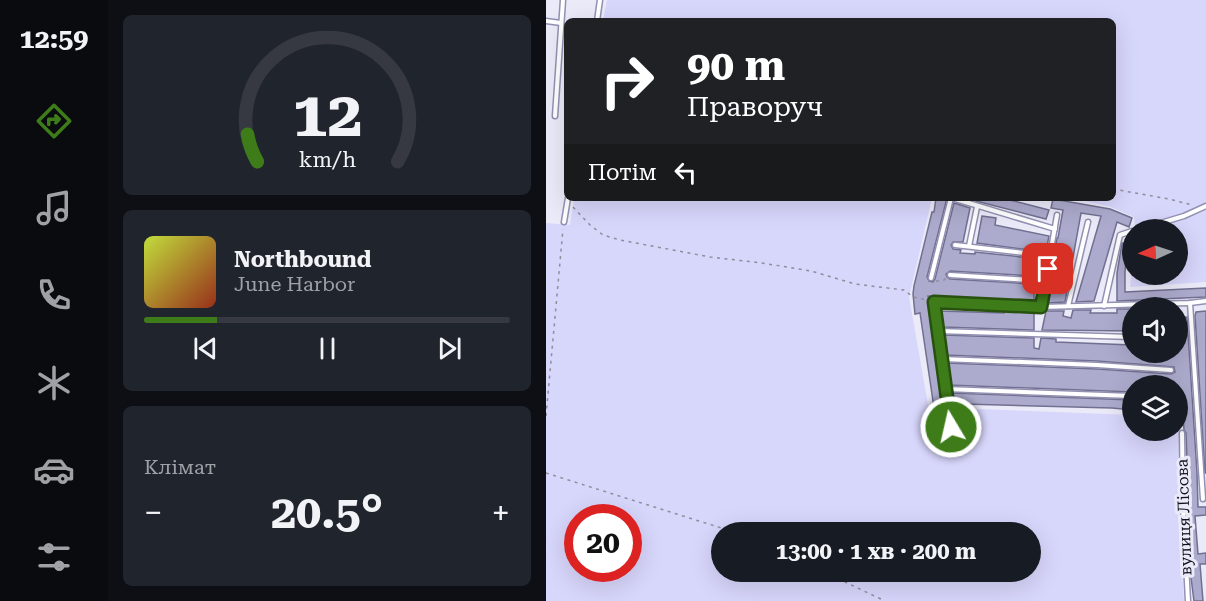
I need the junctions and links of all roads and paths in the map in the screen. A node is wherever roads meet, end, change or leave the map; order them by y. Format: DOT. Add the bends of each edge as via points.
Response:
graph roads {
  1 [pos="563,0"];
  2 [pos="600,0"];
  3 [pos="597,18"];
  4 [pos="546,21"];
  5 [pos="561,23"];
  6 [pos="555,116"];
  7 [pos="1116,190"];
  8 [pos="568,201"];
  9 [pos="570,201"];
  10 [pos="950,201"];
  11 [pos="960,201"];
  12 [pos="1204,206"];
  13 [pos="977,207"];
  14 [pos="1057,215"];
  15 [pos="1174,219"];
  16 [pos="564,222"];
  17 [pos="1088,222"];
  18 [pos="1055,229"];
  19 [pos="1122,234"];
  20 [pos="955,245"];
  21 [pos="969,246"];
  22 [pos="1050,256"];
  23 [pos="950,275"];
  24 [pos="931,278"];
  25 [pos="1046,281"];
  26 [pos="1206,301"];
  27 [pos="934,302"];
  28 [pos="1190,303"];
  29 [pos="1068,306"];
  30 [pos="1104,306"];
  31 [pos="1041,307"];
  32 [pos="937,332"];
  33 [pos="1122,337"];
  34 [pos="942,359"];
  35 [pos="1171,370"];
  36 [pos="945,389"];
  37 [pos="1122,396"];
  38 [pos="546,416"];
  39 [pos="951,427"];
  40 [pos="1182,441"];
  41 [pos="546,473"];
  42 [pos="1203,499"];
  43 [pos="711,525"];
  44 [pos="845,582"];
  45 [pos="885,601"];
  46 [pos="1188,601"];
  1 -- 5 [label="lane"];
  2 -- 3 [label="lane"];
  4 -- 5 [label="lane"];
  5 -- 6 [label="lane"];
  7 -- 12 [label="path"];
  8 -- 16 [label="lane"];
  9 -- 27 [label="path" via="597,230 620,240 810,271 855,284 904,290 913,297"];
  10 -- 24 [label="lane"];
  11 -- 13 [label="lane"];
  12 -- 15 [label="lane"];
  13 -- 18 [label="lane"];
  13 -- 21 [label="lane"];
  14 -- 18 [label="lane"];
  16 -- 38 [label="path"];
  17 -- 29 [label="lane"];
  18 -- 22 [label="lane"];
  19 -- 30 [label="lane"];
  20 -- 21 [label="lane"];
  21 -- 22 [label="lane"];
  22 -- 25 [label="lane"];
  23 -- 24 [label="path" via="934,282"];
  23 -- 25 [label="lane"];
  25 -- 31 [label="lane"];
  26 -- 28 [label="lane"];
  27 -- 31 [label="lane"];
  27 -- 32 [label="lane"];
  28 -- 30 [label="lane"];
  28 -- 42 [label="lane"];
  29 -- 30 [label="lane"];
  29 -- 31 [label="lane"];
  32 -- 33 [label="lane"];
  32 -- 34 [label="lane"];
  34 -- 35 [label="lane"];
  34 -- 36 [label="lane"];
  36 -- 37 [label="lane"];
  36 -- 39 [label="lane"];
  40 -- 46 [label="lane, вулиця Лісова"];
  41 -- 43 [label="path"];
  44 -- 45 [label="path"];
}
